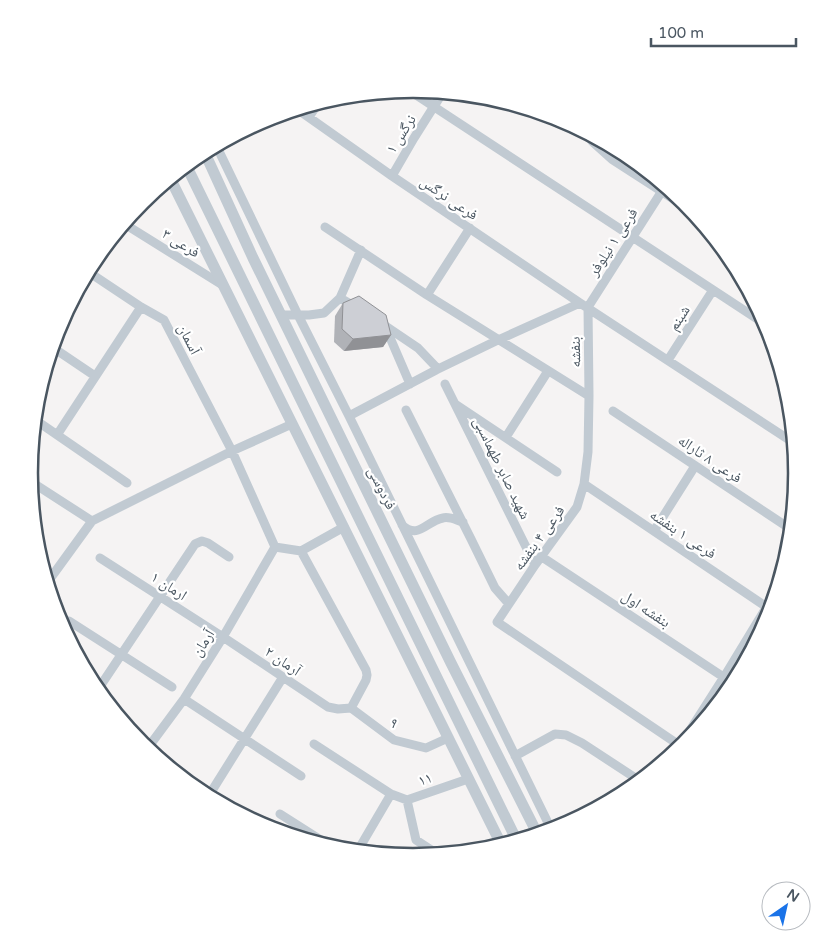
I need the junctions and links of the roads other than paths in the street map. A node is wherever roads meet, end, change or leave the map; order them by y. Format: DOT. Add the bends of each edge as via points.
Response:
graph roads {
  1 [pos="420,98"];
  2 [pos="440,98"];
  3 [pos="434,108"];
  4 [pos="313,111"];
  5 [pos="304,113"];
  6 [pos="309,117"];
  7 [pos="602,149"];
  8 [pos="219,152"];
  9 [pos="208,159"];
  10 [pos="189,171"];
  11 [pos="392,176"];
  12 [pos="173,184"];
  13 [pos="658,188"];
  14 [pos="662,191"];
  15 [pos="325,227"];
  16 [pos="129,228"];
  17 [pos="470,228"];
  18 [pos="632,238"];
  19 [pos="361,250"];
  20 [pos="94,275"];
  21 [pos="224,286"];
  22 [pos="713,290"];
  23 [pos="427,295"];
  24 [pos="340,298"];
  25 [pos="584,305"];
  26 [pos="141,307"];
  27 [pos="281,315"];
  28 [pos="298,315"];
  29 [pos="755,317"];
  30 [pos="385,326"];
  31 [pos="498,340"];
  32 [pos="58,351"];
  33 [pos="668,360"];
  34 [pos="438,369"];
  35 [pos="548,371"];
  36 [pos="95,376"];
  37 [pos="410,384"];
  38 [pos="445,384"];
  39 [pos="589,396"];
  40 [pos="455,404"];
  41 [pos="406,410"];
  42 [pos="613,411"];
  43 [pos="349,416"];
  44 [pos="292,424"];
  45 [pos="41,425"];
  46 [pos="57,435"];
  47 [pos="506,437"];
  48 [pos="787,438"];
  49 [pos="232,451"];
  50 [pos="372,463"];
  51 [pos="696,466"];
  52 [pos="356,469"];
  53 [pos="557,472"];
  54 [pos="127,483"];
  55 [pos="584,484"];
  56 [pos="38,485"];
  57 [pos="92,521"];
  58 [pos="463,522"];
  59 [pos="401,524"];
  60 [pos="784,525"];
  61 [pos="344,527"];
  62 [pos="654,531"];
  63 [pos="275,547"];
  64 [pos="301,552"];
  65 [pos="229,557"];
  66 [pos="542,557"];
  67 [pos="100,558"];
  68 [pos="535,565"];
  69 [pos="52,576"];
  70 [pos="160,597"];
  71 [pos="509,604"];
  72 [pos="765,605"];
  73 [pos="69,621"];
  74 [pos="753,633"];
  75 [pos="223,637"];
  76 [pos="122,654"];
  77 [pos="283,677"];
  78 [pos="724,677"];
  79 [pos="727,679"];
  80 [pos="102,683"];
  81 [pos="172,687"];
  82 [pos="184,699"];
  83 [pos="351,708"];
  84 [pos="702,712"];
  85 [pos="448,738"];
  86 [pos="245,739"];
  87 [pos="151,743"];
  88 [pos="675,743"];
  89 [pos="314,744"];
  90 [pos="515,756"];
  91 [pos="301,776"];
  92 [pos="634,777"];
  93 [pos="468,779"];
  94 [pos="212,790"];
  95 [pos="391,794"];
  96 [pos="407,800"];
  97 [pos="280,814"];
  98 [pos="549,823"];
  99 [pos="535,829"];
  100 [pos="313,835"];
  101 [pos="514,835"];
  102 [pos="498,838"];
  103 [pos="361,845"];
  104 [pos="428,848"];
  1 -- 3 [label="street"];
  2 -- 3 [label="street, نرگس ۱"];
  3 -- 11 [label="street, نرگس ۱"];
  3 -- 18 [label="street"];
  4 -- 6 [label="street"];
  5 -- 6 [label="street, فرعی نرگس"];
  6 -- 11 [label="street, فرعی نرگس"];
  7 -- 13 [label="street"];
  8 -- 28 [label="street"];
  9 -- 27 [label="street, فردوسی"];
  10 -- 101 [label="street"];
  11 -- 17 [label="street, فرعی نرگس"];
  12 -- 21 [label="street"];
  14 -- 18 [label="street, فرعی ۱ نیلوفر"];
  15 -- 19 [label="street"];
  16 -- 21 [label="street, فرعی ۳"];
  17 -- 23 [label="street"];
  17 -- 25 [label="street, فرعی نرگس"];
  18 -- 22 [label="street"];
  18 -- 25 [label="street, فرعی ۱ نیلوفر"];
  19 -- 23 [label="street"];
  19 -- 24 [label="street"];
  20 -- 26 [label="street, آسمان"];
  21 -- 44 [label="street"];
  22 -- 29 [label="street"];
  22 -- 33 [label="street, شبنم"];
  23 -- 31 [label="street"];
  24 -- 28 [label="street" via="324,313"];
  24 -- 30 [label="street"];
  25 -- 31 [label="street"];
  25 -- 33 [label="street, فرعی نرگس"];
  25 -- 39 [label="street, بنفشه"];
  26 -- 36 [label="street"];
  26 -- 49 [label="street, آسمان" via="164,320"];
  27 -- 28 [label="street"];
  27 -- 52 [label="street, فردوسی"];
  28 -- 43 [label="street"];
  30 -- 34 [label="street" via="418,348"];
  30 -- 37 [label="street"];
  31 -- 34 [label="street"];
  31 -- 35 [label="street"];
  32 -- 36 [label="street"];
  33 -- 48 [label="street, فرعی نرگس"];
  34 -- 37 [label="street"];
  35 -- 39 [label="street"];
  35 -- 47 [label="street"];
  36 -- 46 [label="street"];
  37 -- 43 [label="street"];
  38 -- 40 [label="street, شهید صابر طهماسبی"];
  39 -- 55 [label="street, بنفشه"];
  40 -- 47 [label="street"];
  40 -- 68 [label="street, شهید صابر طهماسبی"];
  41 -- 58 [label="street"];
  42 -- 51 [label="street, فرعی ۸ ثاراله"];
  43 -- 50 [label="street"];
  44 -- 49 [label="street"];
  44 -- 61 [label="street"];
  45 -- 46 [label="street"];
  46 -- 54 [label="street"];
  47 -- 53 [label="street"];
  49 -- 57 [label="street"];
  49 -- 63 [label="street, آسمان"];
  50 -- 52 [label="street"];
  50 -- 59 [label="street"];
  51 -- 60 [label="street, فرعی ۸ ثاراله"];
  51 -- 62 [label="street"];
  52 -- 99 [label="street, فردوسی"];
  55 -- 62 [label="street, فرعی ۱ بنفشه"];
  55 -- 66 [label="street, فرعی ۴ بنفشه" via="578,507"];
  56 -- 57 [label="street"];
  57 -- 69 [label="street"];
  58 -- 59 [label="street" via="444,517 415,531"];
  58 -- 71 [label="street" via="494,588"];
  59 -- 90 [label="street"];
  61 -- 64 [label="street"];
  61 -- 85 [label="street"];
  62 -- 72 [label="street, فرعی ۱ بنفشه"];
  63 -- 64 [label="street"];
  63 -- 75 [label="street, آرمان"];
  64 -- 83 [label="street" via="366,670 366,680"];
  65 -- 70 [label="street" via="202,540 195,544"];
  66 -- 68 [label="street, فرعی ۴ بنفشه"];
  66 -- 78 [label="street, بنفشه اول"];
  67 -- 70 [label="street, ارمان ۱"];
  68 -- 71 [label="street, فرعی ۴ بنفشه"];
  70 -- 75 [label="street, ارمان ۱"];
  70 -- 76 [label="street"];
  71 -- 88 [label="street, فرعی ۴ بنفشه" via="497,622"];
  73 -- 76 [label="street"];
  74 -- 78 [label="street"];
  75 -- 77 [label="street, آرمان ۲"];
  75 -- 82 [label="street, آرمان"];
  76 -- 80 [label="street"];
  76 -- 81 [label="street"];
  77 -- 83 [label="street, آرمان ۲" via="328,707"];
  77 -- 86 [label="street"];
  78 -- 79 [label="street, بنفشه اول"];
  78 -- 84 [label="street"];
  82 -- 86 [label="street"];
  82 -- 87 [label="street, آرمان"];
  83 -- 85 [label="street, ۹" via="394,740 426,748"];
  85 -- 93 [label="street"];
  86 -- 91 [label="street"];
  86 -- 94 [label="street"];
  89 -- 95 [label="street, ۱۱"];
  90 -- 92 [label="street" via="555,734 566,735"];
  90 -- 98 [label="street"];
  93 -- 96 [label="street, ۱۱"];
  93 -- 102 [label="street"];
  95 -- 96 [label="street, ۱۱"];
  95 -- 103 [label="street"];
  96 -- 104 [label="street" via="416,840"];
  97 -- 100 [label="street"];
}
